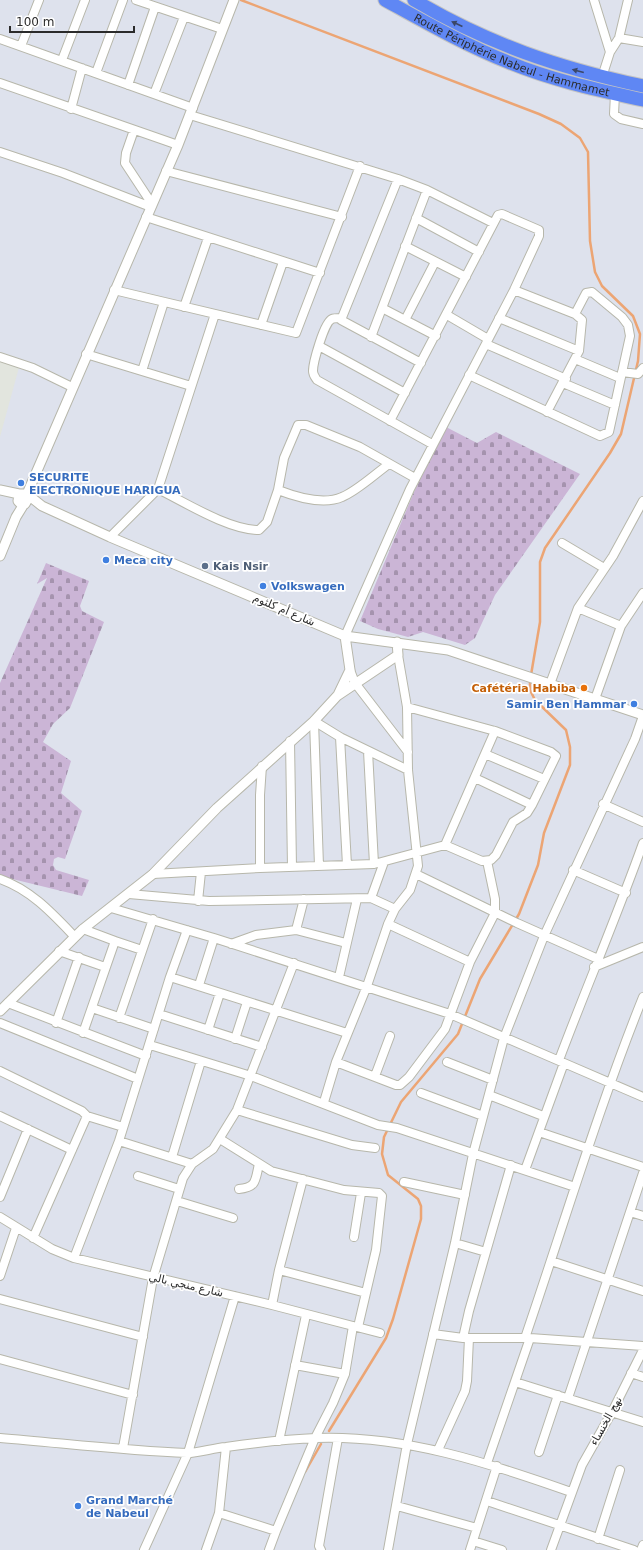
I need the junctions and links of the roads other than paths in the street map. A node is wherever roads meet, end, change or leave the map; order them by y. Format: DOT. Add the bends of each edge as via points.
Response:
graph roads {
  1 [pos="39,0"];
  2 [pos="85,0"];
  3 [pos="124,0"];
  4 [pos="136,0"];
  5 [pos="385,0"];
  6 [pos="414,0"];
  7 [pos="594,0"];
  8 [pos="628,0"];
  9 [pos="233,2"];
  10 [pos="155,7"];
  11 [pos="184,17"];
  12 [pos="222,29"];
  13 [pos="619,38"];
  14 [pos="0,39"];
  15 [pos="643,42"];
  16 [pos="21,46"];
  17 [pos="610,52"];
  18 [pos="62,60"];
  19 [pos="82,68"];
  20 [pos="96,73"];
  21 [pos="602,77"];
  22 [pos="0,83"];
  23 [pos="128,85"];
  24 [pos="643,86"];
  25 [pos="154,94"];
  26 [pos="615,94"];
  27 [pos="643,100"];
  28 [pos="71,109"];
  29 [pos="191,111"];
  30 [pos="643,124"];
  31 [pos="134,130"];
  32 [pos="178,145"];
  33 [pos="0,152"];
  34 [pos="360,166"];
  35 [pos="166,171"];
  36 [pos="398,178"];
  37 [pos="427,190"];
  38 [pos="152,205"];
  39 [pos="146,217"];
  40 [pos="342,217"];
  41 [pos="416,218"];
  42 [pos="493,223"];
  43 [pos="208,238"];
  44 [pos="405,246"];
  45 [pos="479,252"];
  46 [pos="283,262"];
  47 [pos="435,262"];
  48 [pos="320,273"];
  49 [pos="466,277"];
  50 [pos="114,290"];
  51 [pos="514,290"];
  52 [pos="164,302"];
  53 [pos="184,307"];
  54 [pos="382,308"];
  55 [pos="215,314"];
  56 [pos="575,314"];
  57 [pos="447,315"];
  58 [pos="341,318"];
  59 [pos="499,318"];
  60 [pos="405,320"];
  61 [pos="261,325"];
  62 [pos="436,336"];
  63 [pos="371,337"];
  64 [pos="487,341"];
  65 [pos="319,346"];
  66 [pos="86,354"];
  67 [pos="577,355"];
  68 [pos="0,358"];
  69 [pos="421,363"];
  70 [pos="643,368"];
  71 [pos="142,371"];
  72 [pos="623,374"];
  73 [pos="469,375"];
  74 [pos="565,381"];
  75 [pos="191,386"];
  76 [pos="72,387"];
  77 [pos="405,393"];
  78 [pos="615,405"];
  79 [pos="547,412"];
  80 [pos="390,421"];
  81 [pos="432,444"];
  82 [pos="389,464"];
  83 [pos="415,478"];
  84 [pos="2,490"];
  85 [pos="158,490"];
  86 [pos="278,490"];
  87 [pos="23,499"];
  88 [pos="643,501"];
  89 [pos="110,537"];
  90 [pos="562,543"];
  91 [pos="0,556"];
  92 [pos="604,568"];
  93 [pos="642,597"];
  94 [pos="578,608"];
  95 [pos="621,626"];
  96 [pos="345,636"];
  97 [pos="397,642"];
  98 [pos="398,655"];
  99 [pos="350,670"];
  100 [pos="355,683"];
  101 [pos="550,684"];
  102 [pos="337,696"];
  103 [pos="595,699"];
  104 [pos="407,707"];
  105 [pos="643,715"];
  106 [pos="314,721"];
  107 [pos="496,731"];
  108 [pos="340,737"];
  109 [pos="639,740"];
  110 [pos="290,741"];
  111 [pos="368,751"];
  112 [pos="408,752"];
  113 [pos="485,754"];
  114 [pos="262,766"];
  115 [pos="408,770"];
  116 [pos="475,778"];
  117 [pos="544,779"];
  118 [pos="603,804"];
  119 [pos="532,805"];
  120 [pos="643,822"];
  121 [pos="643,843"];
  122 [pos="445,845"];
  123 [pos="418,853"];
  124 [pos="487,861"];
  125 [pos="384,862"];
  126 [pos="374,864"];
  127 [pos="348,865"];
  128 [pos="319,866"];
  129 [pos="292,867"];
  130 [pos="260,868"];
  131 [pos="573,870"];
  132 [pos="201,872"];
  133 [pos="153,874"];
  134 [pos="416,874"];
  135 [pos="0,879"];
  136 [pos="626,893"];
  137 [pos="129,894"];
  138 [pos="371,898"];
  139 [pos="304,899"];
  140 [pos="357,899"];
  141 [pos="198,901"];
  142 [pos="111,908"];
  143 [pos="395,909"];
  144 [pos="499,914"];
  145 [pos="153,919"];
  146 [pos="388,924"];
  147 [pos="83,928"];
  148 [pos="187,930"];
  149 [pos="296,930"];
  150 [pos="74,936"];
  151 [pos="544,936"];
  152 [pos="214,938"];
  153 [pos="115,941"];
  154 [pos="346,943"];
  155 [pos="231,944"];
  156 [pos="643,947"];
  157 [pos="142,950"];
  158 [pos="60,951"];
  159 [pos="79,957"];
  160 [pos="470,962"];
  161 [pos="294,963"];
  162 [pos="596,963"];
  163 [pos="105,967"];
  164 [pos="170,977"];
  165 [pos="339,977"];
  166 [pos="199,985"];
  167 [pos="367,986"];
  168 [pos="220,993"];
  169 [pos="643,997"];
  170 [pos="247,1002"];
  171 [pos="8,1003"];
  172 [pos="92,1008"];
  173 [pos="276,1010"];
  174 [pos="0,1011"];
  175 [pos="640,1011"];
  176 [pos="159,1014"];
  177 [pos="453,1015"];
  178 [pos="119,1018"];
  179 [pos="0,1023"];
  180 [pos="56,1023"];
  181 [pos="154,1029"];
  182 [pos="208,1030"];
  183 [pos="83,1033"];
  184 [pos="347,1033"];
  185 [pos="390,1036"];
  186 [pos="504,1038"];
  187 [pos="235,1039"];
  188 [pos="150,1045"];
  189 [pos="262,1047"];
  190 [pos="146,1056"];
  191 [pos="201,1061"];
  192 [pos="336,1062"];
  193 [pos="447,1062"];
  194 [pos="561,1062"];
  195 [pos="0,1070"];
  196 [pos="251,1076"];
  197 [pos="375,1076"];
  198 [pos="138,1079"];
  199 [pos="493,1080"];
  200 [pos="611,1082"];
  201 [pos="420,1092"];
  202 [pos="489,1095"];
  203 [pos="643,1097"];
  204 [pos="324,1102"];
  205 [pos="237,1110"];
  206 [pos="0,1116"];
  207 [pos="87,1116"];
  208 [pos="483,1116"];
  209 [pos="543,1116"];
  210 [pos="123,1127"];
  211 [pos="28,1129"];
  212 [pos="539,1132"];
  213 [pos="220,1139"];
  214 [pos="119,1141"];
  215 [pos="375,1148"];
  216 [pos="586,1148"];
  217 [pos="72,1150"];
  218 [pos="473,1154"];
  219 [pos="172,1157"];
  220 [pos="192,1164"];
  221 [pos="259,1164"];
  222 [pos="511,1165"];
  223 [pos="643,1167"];
  224 [pos="525,1170"];
  225 [pos="643,1173"];
  226 [pos="138,1176"];
  227 [pos="303,1179"];
  228 [pos="404,1182"];
  229 [pos="575,1187"];
  230 [pos="239,1188"];
  231 [pos="179,1189"];
  232 [pos="361,1193"];
  233 [pos="464,1195"];
  234 [pos="0,1197"];
  235 [pos="177,1201"];
  236 [pos="630,1212"];
  237 [pos="643,1216"];
  238 [pos="0,1217"];
  239 [pos="233,1218"];
  240 [pos="16,1228"];
  241 [pos="354,1237"];
  242 [pos="34,1238"];
  243 [pos="455,1244"];
  244 [pos="486,1252"];
  245 [pos="74,1258"];
  246 [pos="551,1261"];
  247 [pos="279,1270"];
  248 [pos="0,1276"];
  249 [pos="153,1278"];
  250 [pos="609,1279"];
  251 [pos="643,1291"];
  252 [pos="366,1293"];
  253 [pos="235,1296"];
  254 [pos="0,1299"];
  255 [pos="272,1305"];
  256 [pos="306,1315"];
  257 [pos="355,1327"];
  258 [pos="380,1333"];
  259 [pos="433,1334"];
  260 [pos="143,1337"];
  261 [pos="466,1338"];
  262 [pos="527,1338"];
  263 [pos="587,1343"];
  264 [pos="643,1346"];
  265 [pos="643,1350"];
  266 [pos="0,1359"];
  267 [pos="295,1365"];
  268 [pos="631,1373"];
  269 [pos="345,1374"];
  270 [pos="643,1377"];
  271 [pos="515,1382"];
  272 [pos="134,1394"];
  273 [pos="558,1395"];
  274 [pos="568,1398"];
  275 [pos="612,1412"];
  276 [pos="643,1422"];
  277 [pos="0,1438"];
  278 [pos="315,1438"];
  279 [pos="338,1438"];
  280 [pos="279,1441"];
  281 [pos="407,1444"];
  282 [pos="226,1446"];
  283 [pos="123,1448"];
  284 [pos="438,1450"];
  285 [pos="539,1452"];
  286 [pos="188,1453"];
  287 [pos="487,1463"];
  288 [pos="497,1466"];
  289 [pos="620,1470"];
  290 [pos="571,1492"];
  291 [pos="487,1501"];
  292 [pos="397,1506"];
  293 [pos="219,1514"];
  294 [pos="560,1526"];
  295 [pos="477,1528"];
  296 [pos="276,1531"];
  297 [pos="598,1539"];
  298 [pos="473,1541"];
  299 [pos="643,1545"];
  300 [pos="144,1550"];
  301 [pos="206,1550"];
  302 [pos="269,1550"];
  303 [pos="321,1550"];
  304 [pos="388,1550"];
  305 [pos="470,1550"];
  306 [pos="502,1550"];
  307 [pos="551,1550"];
  308 [pos="634,1550"];
  309 [pos="641,1550"];
  1 -- 16 [label="street"];
  2 -- 18 [label="street"];
  3 -- 20 [label="street"];
  4 -- 10 [label="street"];
  5 -- 26 [label="highway, Route Périphérie Nabeul - Hammamet" via="508,62 547,76"];
  21 -- 6 [label="highway, Route Périphérie Nabeul - Hammamet, one-way" via="512,50 446,19"];
  7 -- 17 [label="street"];
  8 -- 13 [label="street"];
  9 -- 12 [label="street"];
  10 -- 11 [label="street"];
  10 -- 23 [label="street"];
  11 -- 12 [label="street"];
  11 -- 25 [label="street"];
  12 -- 29 [label="street"];
  13 -- 15 [label="street"];
  13 -- 17 [label="street"];
  14 -- 16 [label="street"];
  16 -- 18 [label="street"];
  17 -- 21 [label="street"];
  18 -- 19 [label="street"];
  19 -- 20 [label="street"];
  19 -- 28 [label="street"];
  20 -- 23 [label="street"];
  21 -- 24 [label="highway, Route Périphérie Nabeul - Hammamet"];
  22 -- 28 [label="street"];
  23 -- 25 [label="street"];
  25 -- 29 [label="street"];
  26 -- 27 [label="highway, Route Périphérie Nabeul - Hammamet"];
  26 -- 30 [label="street" via="614,114 622,119"];
  28 -- 31 [label="street"];
  29 -- 32 [label="street"];
  29 -- 34 [label="street"];
  31 -- 32 [label="street"];
  31 -- 38 [label="street" via="125,163"];
  32 -- 35 [label="street"];
  33 -- 38 [label="street"];
  34 -- 36 [label="street"];
  34 -- 40 [label="street"];
  35 -- 38 [label="street"];
  35 -- 40 [label="street"];
  36 -- 37 [label="street"];
  36 -- 58 [label="street"];
  37 -- 41 [label="street"];
  37 -- 42 [label="street"];
  38 -- 39 [label="street"];
  39 -- 43 [label="street"];
  39 -- 50 [label="street"];
  40 -- 48 [label="street"];
  41 -- 44 [label="street"];
  41 -- 45 [label="street"];
  42 -- 45 [label="street"];
  42 -- 51 [label="street" via="498,215 502,214 540,232"];
  43 -- 46 [label="street"];
  43 -- 53 [label="street"];
  44 -- 47 [label="street"];
  44 -- 54 [label="street"];
  45 -- 49 [label="street"];
  46 -- 48 [label="street"];
  46 -- 61 [label="street"];
  47 -- 49 [label="street"];
  47 -- 60 [label="street"];
  48 -- 61 [label="street" via="297,332"];
  49 -- 57 [label="street"];
  50 -- 52 [label="street"];
  50 -- 66 [label="street"];
  51 -- 56 [label="street"];
  51 -- 59 [label="street"];
  52 -- 53 [label="street"];
  52 -- 71 [label="street"];
  53 -- 55 [label="street"];
  54 -- 60 [label="street"];
  54 -- 63 [label="street"];
  55 -- 61 [label="street"];
  55 -- 75 [label="street"];
  56 -- 67 [label="street" via="580,316 583,324"];
  56 -- 72 [label="street" via="586,293 592,292 622,317 628,325 630,336"];
  57 -- 62 [label="street"];
  57 -- 64 [label="street"];
  58 -- 63 [label="street" via="343,322"];
  58 -- 65 [label="street" via="328,322"];
  59 -- 64 [label="street"];
  59 -- 67 [label="street"];
  60 -- 62 [label="street"];
  62 -- 69 [label="street"];
  63 -- 69 [label="street"];
  64 -- 73 [label="street"];
  64 -- 74 [label="street"];
  65 -- 77 [label="street"];
  65 -- 80 [label="street" via="313,368 317,380"];
  66 -- 71 [label="street"];
  66 -- 76 [label="street"];
  67 -- 72 [label="street"];
  67 -- 74 [label="street"];
  68 -- 76 [label="street" via="33,368"];
  69 -- 77 [label="street"];
  70 -- 72 [label="street" via="640,373"];
  71 -- 75 [label="street"];
  72 -- 78 [label="street"];
  73 -- 79 [label="street"];
  73 -- 81 [label="street"];
  74 -- 78 [label="street"];
  74 -- 79 [label="street"];
  75 -- 85 [label="street"];
  76 -- 87 [label="street"];
  77 -- 80 [label="street"];
  78 -- 79 [label="street" via="609,432 603,436"];
  80 -- 81 [label="street"];
  81 -- 83 [label="street"];
  82 -- 83 [label="street"];
  82 -- 86 [label="street" via="344,497 335,500 298,498"];
  82 -- 86 [label="street" via="353,444 306,425 298,425 284,458"];
  83 -- 96 [label="street"];
  84 -- 87 [label="street, شارع أم كلثوم"];
  85 -- 86 [label="street" via="246,530 259,530 267,522"];
  85 -- 89 [label="street"];
  87 -- 89 [label="street, شارع أم كلثوم"];
  87 -- 91 [label="street"];
  88 -- 92 [label="street" via="624,538"];
  89 -- 96 [label="street, شارع أم كلثوم"];
  90 -- 92 [label="street"];
  92 -- 94 [label="street"];
  93 -- 95 [label="street"];
  94 -- 95 [label="street"];
  94 -- 101 [label="street"];
  95 -- 103 [label="street"];
  96 -- 97 [label="street, شارع أم كلثوم"];
  96 -- 99 [label="street"];
  97 -- 98 [label="street"];
  97 -- 101 [label="street, شارع أم كلثوم" via="448,650"];
  98 -- 100 [label="street"];
  98 -- 104 [label="street"];
  99 -- 100 [label="street"];
  99 -- 102 [label="street"];
  100 -- 102 [label="street"];
  100 -- 112 [label="street"];
  101 -- 103 [label="street, شارع أم كلثوم"];
  102 -- 106 [label="street"];
  103 -- 105 [label="street, شارع أم كلثوم"];
  104 -- 107 [label="street"];
  104 -- 112 [label="street"];
  105 -- 109 [label="street"];
  106 -- 108 [label="street"];
  106 -- 110 [label="street"];
  106 -- 128 [label="street"];
  107 -- 113 [label="street"];
  107 -- 117 [label="street" via="554,754 556,758"];
  108 -- 111 [label="street"];
  108 -- 127 [label="street"];
  109 -- 118 [label="street"];
  110 -- 114 [label="street"];
  110 -- 129 [label="street"];
  111 -- 115 [label="street"];
  111 -- 126 [label="street"];
  112 -- 115 [label="street"];
  113 -- 116 [label="street"];
  113 -- 117 [label="street"];
  114 -- 130 [label="street"];
  114 -- 133 [label="street"];
  115 -- 123 [label="street"];
  116 -- 119 [label="street"];
  116 -- 122 [label="street"];
  117 -- 119 [label="street"];
  118 -- 120 [label="street"];
  118 -- 131 [label="street"];
  119 -- 124 [label="street" via="522,817 513,822 496,855"];
  121 -- 136 [label="street"];
  122 -- 123 [label="street"];
  122 -- 124 [label="street"];
  123 -- 125 [label="street"];
  123 -- 134 [label="street"];
  124 -- 144 [label="street"];
  125 -- 126 [label="street"];
  125 -- 138 [label="street"];
  126 -- 127 [label="street"];
  127 -- 128 [label="street"];
  128 -- 129 [label="street"];
  129 -- 130 [label="street"];
  130 -- 132 [label="street"];
  131 -- 136 [label="street"];
  131 -- 151 [label="street"];
  132 -- 133 [label="street"];
  132 -- 141 [label="street"];
  133 -- 137 [label="street"];
  134 -- 143 [label="street" via="410,890"];
  134 -- 144 [label="street"];
  135 -- 150 [label="street" via="32,895"];
  136 -- 162 [label="street"];
  137 -- 141 [label="street"];
  137 -- 142 [label="street"];
  138 -- 140 [label="street"];
  138 -- 143 [label="street"];
  139 -- 140 [label="street"];
  139 -- 141 [label="street"];
  139 -- 149 [label="street"];
  140 -- 154 [label="street"];
  142 -- 145 [label="street"];
  142 -- 147 [label="street"];
  143 -- 146 [label="street"];
  144 -- 151 [label="street"];
  144 -- 160 [label="street"];
  145 -- 148 [label="street"];
  145 -- 157 [label="street"];
  146 -- 160 [label="street"];
  146 -- 167 [label="street"];
  147 -- 150 [label="street"];
  147 -- 153 [label="street"];
  148 -- 152 [label="street"];
  148 -- 164 [label="street"];
  149 -- 154 [label="street"];
  149 -- 155 [label="street" via="256,935"];
  150 -- 158 [label="street"];
  151 -- 162 [label="street"];
  151 -- 186 [label="street"];
  152 -- 155 [label="street"];
  152 -- 166 [label="street"];
  153 -- 157 [label="street"];
  153 -- 163 [label="street"];
  154 -- 165 [label="street"];
  155 -- 161 [label="street"];
  156 -- 162 [label="street"];
  157 -- 178 [label="street"];
  158 -- 159 [label="street"];
  158 -- 171 [label="street"];
  159 -- 163 [label="street"];
  159 -- 180 [label="street"];
  160 -- 177 [label="street"];
  161 -- 165 [label="street"];
  161 -- 173 [label="street"];
  162 -- 194 [label="street"];
  163 -- 172 [label="street"];
  164 -- 166 [label="street"];
  164 -- 176 [label="street"];
  165 -- 167 [label="street"];
  166 -- 168 [label="street"];
  167 -- 177 [label="street"];
  167 -- 184 [label="street"];
  168 -- 170 [label="street"];
  168 -- 182 [label="street"];
  169 -- 175 [label="street"];
  170 -- 173 [label="street"];
  170 -- 187 [label="street"];
  171 -- 174 [label="street"];
  171 -- 180 [label="street"];
  172 -- 178 [label="street"];
  172 -- 183 [label="street"];
  173 -- 184 [label="street"];
  173 -- 189 [label="street"];
  175 -- 200 [label="street"];
  176 -- 181 [label="street"];
  176 -- 182 [label="street"];
  177 -- 186 [label="street"];
  177 -- 197 [label="street" via="404,1082 396,1085"];
  178 -- 181 [label="street"];
  179 -- 198 [label="street"];
  180 -- 183 [label="street"];
  181 -- 188 [label="street"];
  182 -- 187 [label="street"];
  183 -- 190 [label="street"];
  184 -- 192 [label="street"];
  185 -- 197 [label="street"];
  186 -- 194 [label="street"];
  186 -- 199 [label="street"];
  187 -- 189 [label="street"];
  188 -- 190 [label="street"];
  188 -- 191 [label="street"];
  189 -- 196 [label="street"];
  190 -- 198 [label="street"];
  191 -- 196 [label="street"];
  191 -- 219 [label="street"];
  192 -- 197 [label="street"];
  192 -- 204 [label="street"];
  193 -- 199 [label="street"];
  194 -- 200 [label="street"];
  194 -- 209 [label="street"];
  195 -- 207 [label="street" via="82,1110"];
  196 -- 204 [label="street"];
  196 -- 205 [label="street"];
  198 -- 210 [label="street"];
  199 -- 202 [label="street"];
  200 -- 203 [label="street"];
  200 -- 216 [label="street"];
  201 -- 208 [label="street"];
  202 -- 208 [label="street"];
  202 -- 209 [label="street"];
  204 -- 218 [label="street" via="381,1125"];
  205 -- 213 [label="street"];
  205 -- 215 [label="street" via="352,1145"];
  206 -- 211 [label="street"];
  207 -- 210 [label="street"];
  207 -- 217 [label="street"];
  208 -- 218 [label="street"];
  209 -- 212 [label="street"];
  210 -- 214 [label="street"];
  211 -- 217 [label="street"];
  211 -- 234 [label="street"];
  212 -- 216 [label="street"];
  212 -- 224 [label="street"];
  213 -- 220 [label="street" via="213,1149"];
  213 -- 221 [label="street"];
  214 -- 219 [label="street"];
  214 -- 245 [label="street"];
  216 -- 223 [label="street"];
  216 -- 229 [label="street"];
  217 -- 242 [label="street"];
  218 -- 222 [label="street"];
  218 -- 233 [label="street"];
  219 -- 220 [label="street"];
  220 -- 231 [label="street" via="186,1171"];
  221 -- 227 [label="street" via="271,1171"];
  221 -- 230 [label="street" via="252,1186"];
  222 -- 224 [label="street"];
  222 -- 244 [label="street"];
  224 -- 229 [label="street"];
  225 -- 236 [label="street"];
  226 -- 231 [label="street"];
  227 -- 232 [label="street"];
  227 -- 247 [label="street"];
  228 -- 233 [label="street"];
  229 -- 246 [label="street"];
  231 -- 235 [label="street"];
  232 -- 241 [label="street"];
  232 -- 252 [label="street" via="379,1193 382,1196 376,1250"];
  233 -- 243 [label="street"];
  235 -- 239 [label="street"];
  235 -- 249 [label="street"];
  236 -- 237 [label="street"];
  236 -- 250 [label="street"];
  238 -- 240 [label="street, شارع منجي بالي"];
  240 -- 242 [label="street, شارع منجي بالي"];
  240 -- 248 [label="street"];
  242 -- 245 [label="street, شارع منجي بالي"];
  243 -- 244 [label="street"];
  243 -- 259 [label="street"];
  244 -- 261 [label="street"];
  245 -- 249 [label="street, شارع منجي بالي"];
  246 -- 250 [label="street"];
  246 -- 262 [label="street"];
  247 -- 252 [label="street"];
  247 -- 255 [label="street"];
  249 -- 253 [label="street, شارع منجي بالي"];
  249 -- 260 [label="street"];
  250 -- 251 [label="street"];
  250 -- 263 [label="street"];
  252 -- 257 [label="street"];
  253 -- 255 [label="street, شارع منجي بالي"];
  253 -- 286 [label="street"];
  254 -- 260 [label="street"];
  255 -- 256 [label="street, شارع منجي بالي"];
  256 -- 257 [label="street, شارع منجي بالي"];
  256 -- 267 [label="street"];
  257 -- 258 [label="street, شارع منجي بالي"];
  257 -- 269 [label="street"];
  259 -- 261 [label="street"];
  259 -- 281 [label="street"];
  260 -- 272 [label="street"];
  261 -- 262 [label="street"];
  261 -- 284 [label="street" via="465,1391"];
  262 -- 263 [label="street"];
  262 -- 271 [label="street"];
  263 -- 264 [label="street"];
  263 -- 274 [label="street"];
  265 -- 268 [label="street, نهج الخنساء"];
  266 -- 272 [label="street"];
  267 -- 269 [label="street"];
  267 -- 280 [label="street"];
  268 -- 270 [label="street"];
  268 -- 275 [label="street, نهج الخنساء"];
  269 -- 278 [label="street"];
  271 -- 273 [label="street"];
  271 -- 287 [label="street"];
  272 -- 283 [label="street"];
  273 -- 274 [label="street"];
  273 -- 285 [label="street"];
  274 -- 275 [label="street"];
  275 -- 276 [label="street"];
  275 -- 290 [label="street, نهج الخنساء" via="582,1465"];
  277 -- 283 [label="street"];
  278 -- 279 [label="street"];
  278 -- 280 [label="street"];
  278 -- 296 [label="street"];
  279 -- 281 [label="street"];
  279 -- 303 [label="street" via="319,1546"];
  280 -- 282 [label="street"];
  281 -- 284 [label="street"];
  281 -- 292 [label="street"];
  282 -- 286 [label="street"];
  282 -- 293 [label="street"];
  283 -- 286 [label="street"];
  284 -- 287 [label="street"];
  286 -- 300 [label="street"];
  287 -- 288 [label="street"];
  288 -- 290 [label="street"];
  288 -- 291 [label="street"];
  289 -- 297 [label="street"];
  290 -- 294 [label="street, نهج الخنساء"];
  291 -- 294 [label="street"];
  291 -- 295 [label="street"];
  292 -- 295 [label="street"];
  292 -- 304 [label="street"];
  293 -- 296 [label="street"];
  293 -- 301 [label="street"];
  294 -- 297 [label="street"];
  294 -- 307 [label="street, نهج الخنساء"];
  295 -- 298 [label="street"];
  296 -- 302 [label="street"];
  297 -- 308 [label="street"];
  298 -- 305 [label="street"];
  298 -- 306 [label="street"];
  299 -- 309 [label="street"];
}
